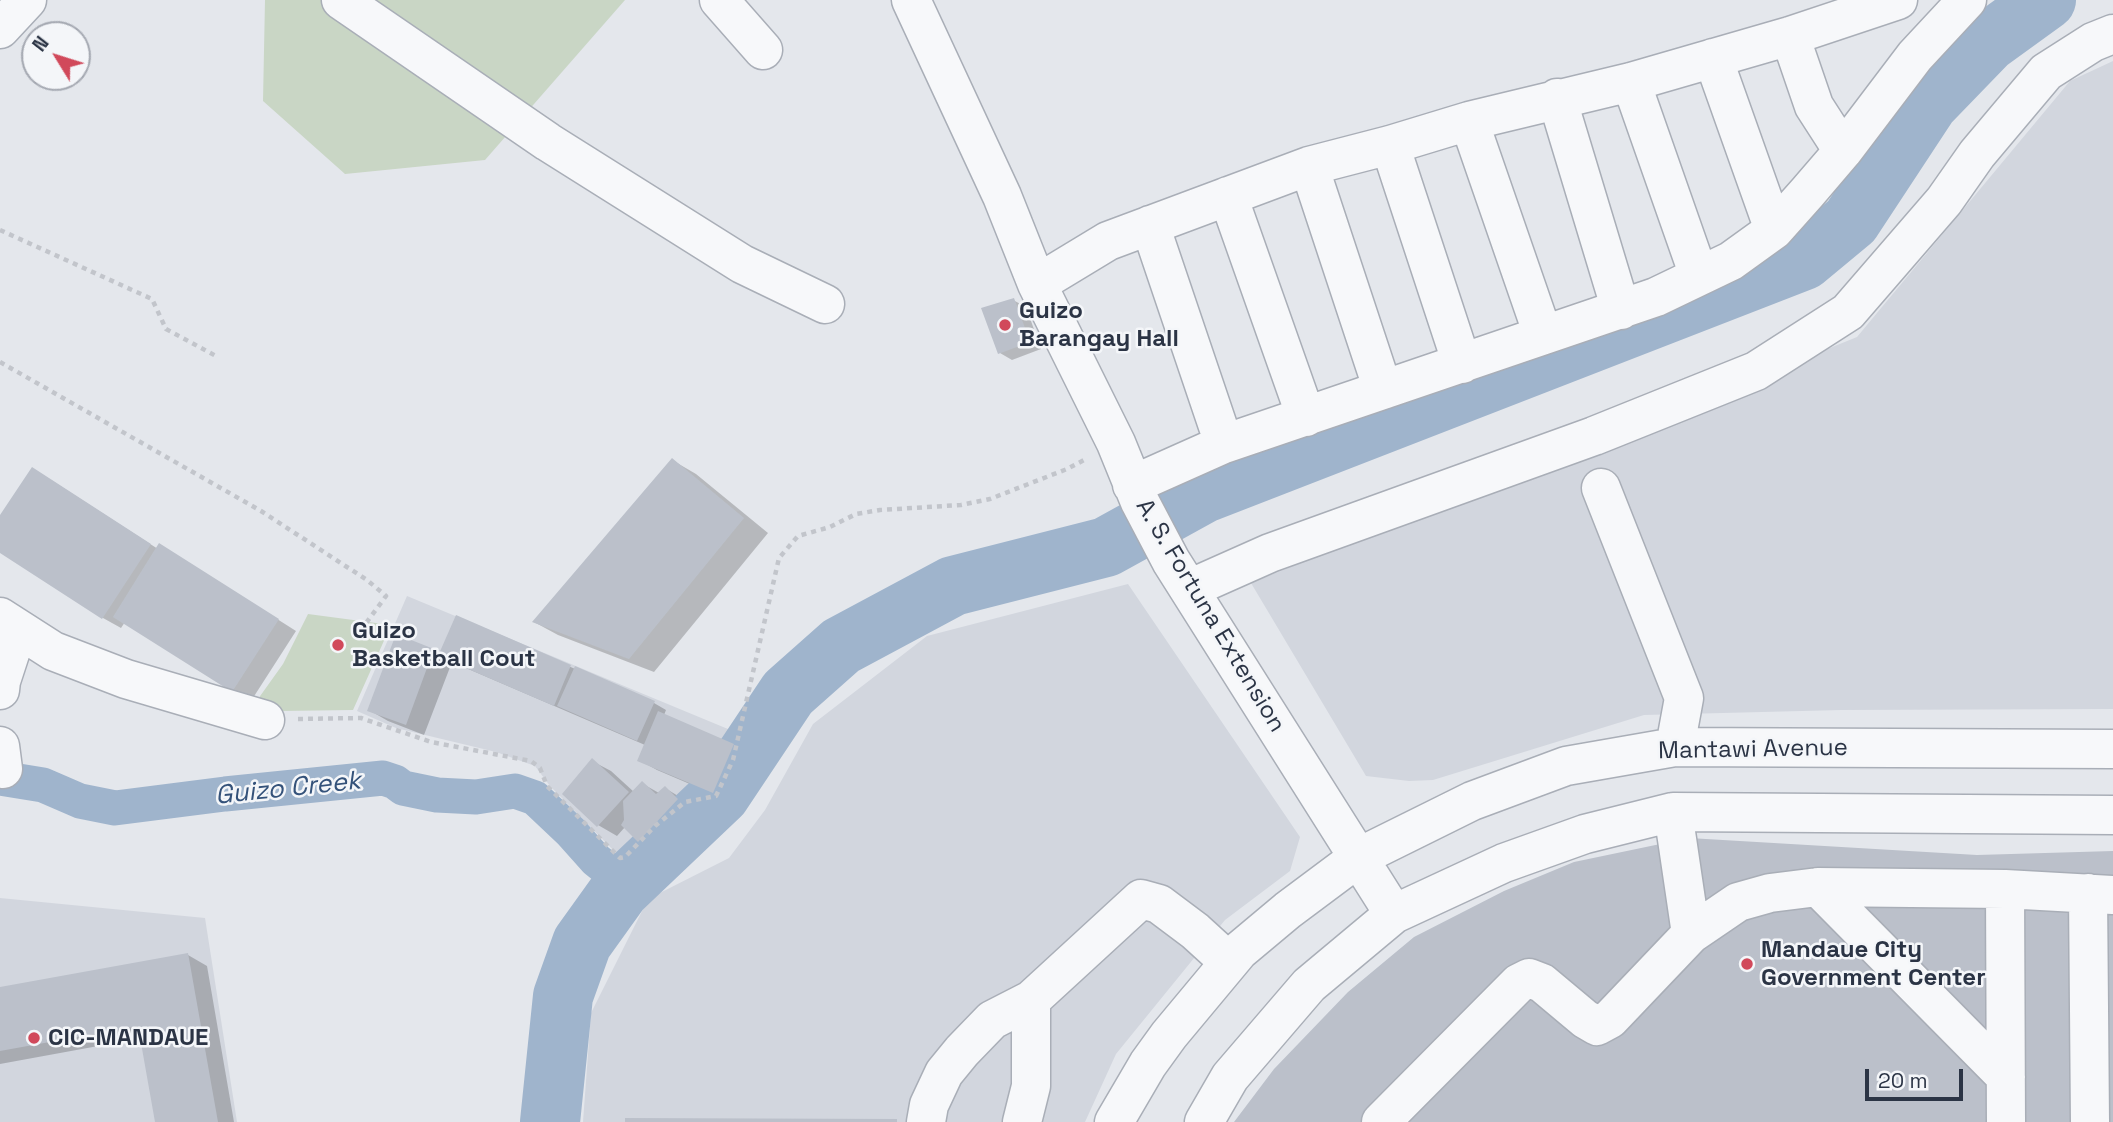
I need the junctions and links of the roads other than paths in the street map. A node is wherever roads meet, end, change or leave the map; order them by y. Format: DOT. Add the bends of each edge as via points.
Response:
graph roads {
  1 [pos="341,0"];
  2 [pos="719,0"];
  3 [pos="911,0"];
  4 [pos="1898,0"];
  5 [pos="1967,0"];
  6 [pos="2113,34"];
  7 [pos="1790,36"];
  8 [pos="763,50"];
  9 [pos="1713,58"];
  10 [pos="1631,82"];
  11 [pos="1557,98"];
  12 [pos="1469,121"];
  13 [pos="1390,145"];
  14 [pos="1843,151"];
  15 [pos="1309,166"];
  16 [pos="1228,196"];
  17 [pos="1150,225"];
  18 [pos="1774,230"];
  19 [pos="1699,276"];
  20 [pos="1037,284"];
  21 [pos="825,304"];
  22 [pos="1620,310"];
  23 [pos="1543,335"];
  24 [pos="1462,364"];
  25 [pos="1383,390"];
  26 [pos="1306,417"];
  27 [pos="1224,444"];
  28 [pos="1601,488"];
  29 [pos="1136,494"];
  30 [pos="1180,575"];
  31 [pos="9,623"];
  32 [pos="0,690"];
  33 [pos="265,720"];
  34 [pos="1675,747"];
  35 [pos="2113,749"];
  36 [pos="1673,812"];
  37 [pos="2113,815"];
  38 [pos="1359,857"];
  39 [pos="1818,887"];
  40 [pos="2005,889"];
  41 [pos="2100,894"];
  42 [pos="1394,914"];
  43 [pos="1691,934"];
  44 [pos="1229,962"];
  45 [pos="1031,1000"];
  46 [pos="2006,1077"];
  47 [pos="926,1122"];
  48 [pos="1022,1122"];
  49 [pos="1114,1122"];
  50 [pos="1204,1122"];
  51 [pos="1381,1122"];
  52 [pos="2006,1122"];
  53 [pos="2090,1122"];
  1 -- 21 [label="street" via="571,157 742,264"];
  2 -- 8 [label="street"];
  3 -- 20 [label="street, A. S. Fortuna Extension" via="1002,196"];
  4 -- 7 [label="street"];
  5 -- 14 [label="street" via="1915,56"];
  6 -- 30 [label="street" via="2046,72 1848,312 1756,371 1594,436 1270,553"];
  7 -- 9 [label="street"];
  7 -- 14 [label="street" via="1814,106"];
  9 -- 10 [label="street"];
  9 -- 18 [label="street"];
  10 -- 11 [label="street"];
  10 -- 19 [label="street"];
  11 -- 12 [label="street"];
  11 -- 22 [label="street"];
  12 -- 13 [label="street"];
  12 -- 23 [label="street"];
  13 -- 15 [label="street"];
  13 -- 24 [label="street"];
  14 -- 18 [label="street"];
  15 -- 16 [label="street"];
  15 -- 25 [label="street"];
  16 -- 17 [label="street"];
  16 -- 26 [label="street"];
  17 -- 20 [label="street" via="1108,241"];
  17 -- 27 [label="street"];
  18 -- 19 [label="street" via="1731,261"];
  19 -- 22 [label="street"];
  20 -- 29 [label="street, A. S. Fortuna Extension" via="1116,443"];
  22 -- 23 [label="street"];
  23 -- 24 [label="street"];
  24 -- 25 [label="street"];
  25 -- 26 [label="street"];
  26 -- 27 [label="street"];
  27 -- 29 [label="street"];
  28 -- 34 [label="street" via="1685,698"];
  29 -- 30 [label="street, A. S. Fortuna Extension"];
  30 -- 38 [label="street, A. S. Fortuna Extension"];
  31 -- 32 [label="street"];
  31 -- 33 [label="street" via="53,651 126,679"];
  34 -- 35 [label="street, Mantawi Avenue"];
  34 -- 38 [label="street, Mantawi Avenue" via="1566,766 1472,801"];
  36 -- 37 [label="street"];
  36 -- 42 [label="street" via="1585,834 1504,863"];
  36 -- 43 [label="street"];
  38 -- 42 [label="street, A. S. Fortuna Extension"];
  38 -- 44 [label="street, Mantawi Avenue" via="1287,910"];
  39 -- 40 [label="street"];
  39 -- 43 [label="street" via="1738,902"];
  39 -- 46 [label="street"];
  40 -- 41 [label="street"];
  40 -- 46 [label="street"];
  41 -- 53 [label="street"];
  42 -- 50 [label="street" via="1310,985 1230,1077"];
  43 -- 51 [label="street" via="1610,1019 1597,1026 1542,983 1530,978 1518,983"];
  44 -- 45 [label="street" via="1159,904 1141,899"];
  44 -- 49 [label="street, Mantawi Avenue" via="1148,1064"];
  45 -- 47 [label="street" via="992,1020 956,1058 939,1083"];
  45 -- 48 [label="street" via="1031,1086"];
  46 -- 52 [label="street"];
}
